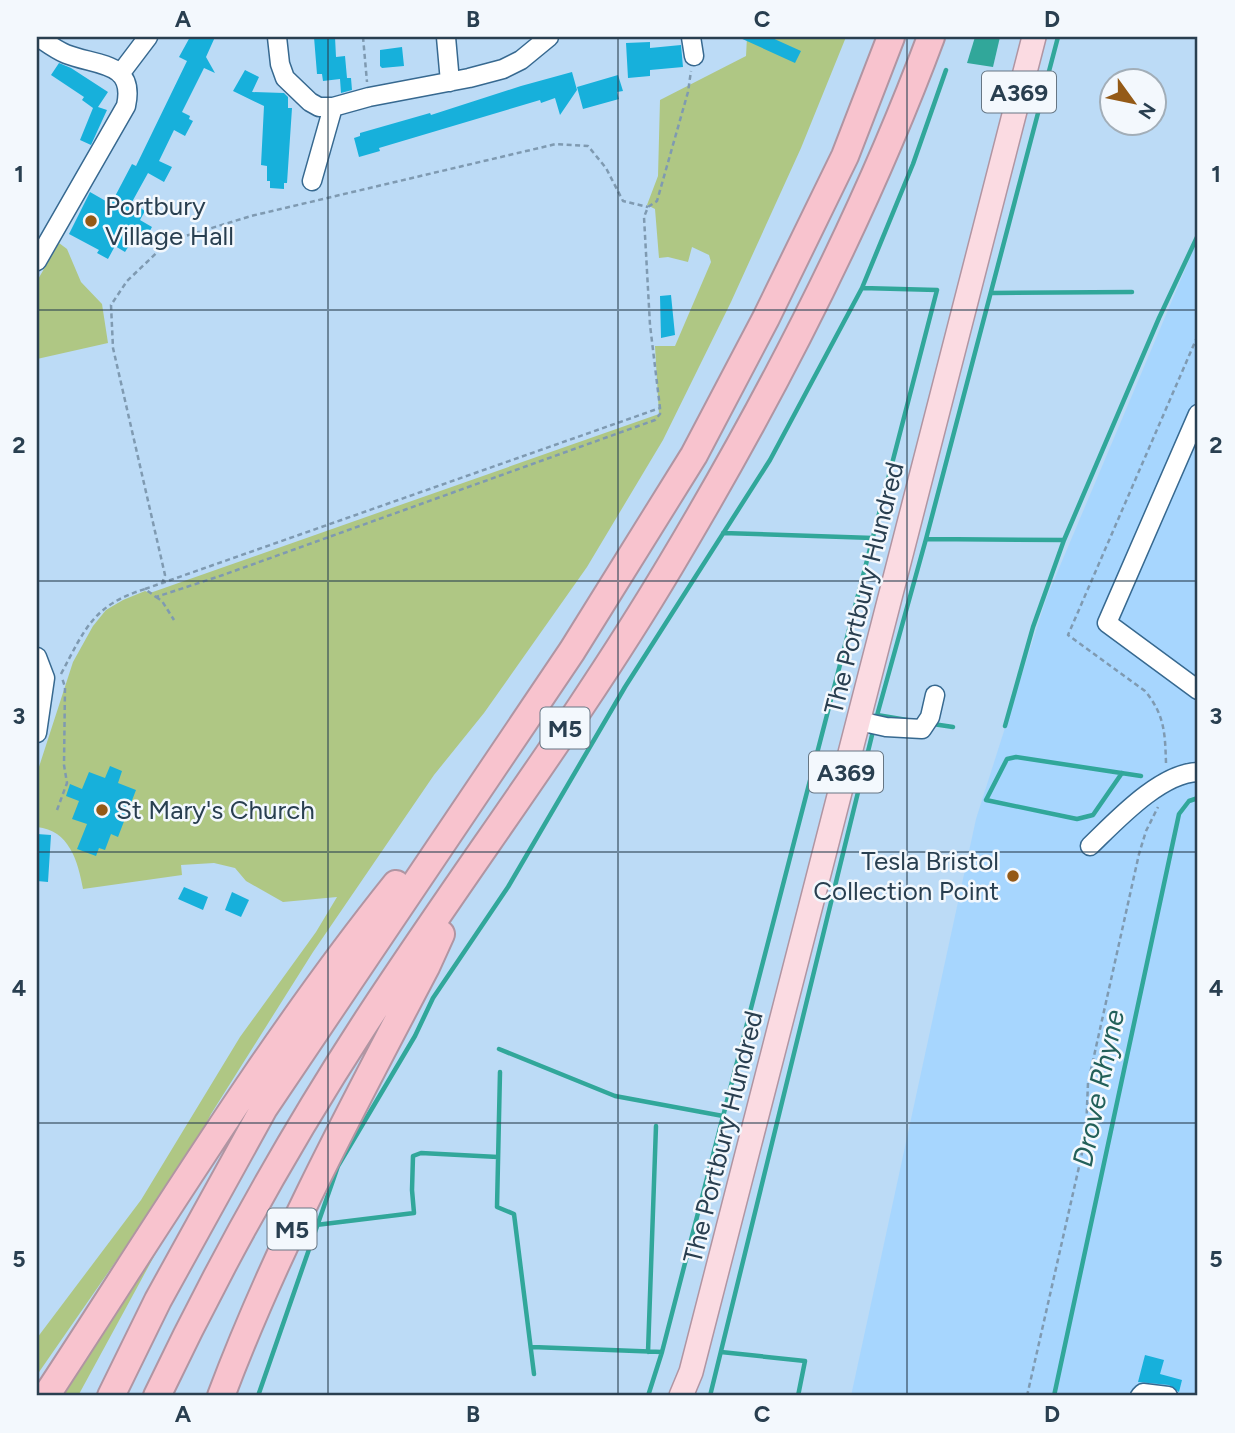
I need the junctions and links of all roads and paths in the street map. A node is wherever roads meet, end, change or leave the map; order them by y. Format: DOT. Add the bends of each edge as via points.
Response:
graph roads {
  1 [pos="38,37"];
  2 [pos="148,37"];
  3 [pos="277,37"];
  4 [pos="363,37"];
  5 [pos="446,37"];
  6 [pos="549,37"];
  7 [pos="691,37"];
  8 [pos="891,37"];
  9 [pos="931,37"];
  10 [pos="1034,37"];
  11 [pos="694,56"];
  12 [pos="120,74"];
  13 [pos="450,82"];
  14 [pos="369,97"];
  15 [pos="333,107"];
  16 [pos="312,181"];
  17 [pos="648,207"];
  18 [pos="37,261"];
  19 [pos="660,408"];
  20 [pos="1198,414"];
  21 [pos="162,584"];
  22 [pos="145,589"];
  23 [pos="156,597"];
  24 [pos="174,620"];
  25 [pos="37,657"];
  26 [pos="61,675"];
  27 [pos="1198,690"];
  28 [pos="935,695"];
  29 [pos="41,699"];
  30 [pos="859,721"];
  31 [pos="37,733"];
  32 [pos="512,740"];
  33 [pos="1198,772"];
  34 [pos="1166,781"];
  35 [pos="57,810"];
  36 [pos="1090,846"];
  37 [pos="470,870"];
  38 [pos="46,1396"];
  39 [pos="111,1396"];
  40 [pos="157,1396"];
  41 [pos="221,1396"];
  42 [pos="681,1396"];
  43 [pos="1027,1396"];
  44 [pos="1140,1396"];
  45 [pos="1168,1396"];
  1 -- 12 [label="street" via="64,53 102,63"];
  2 -- 12 [label="street"];
  3 -- 15 [label="street" via="285,78 310,102"];
  4 -- 14 [label="path"];
  5 -- 13 [label="street"];
  6 -- 13 [label="street" via="503,69"];
  7 -- 11 [label="street"];
  8 -- 32 [label="highway, M5" via="845,156 694,454"];
  9 -- 37 [label="highway, M5" via="842,249 738,447 669,568"];
  10 -- 30 [label="main road, The Portbury Hundred / A369"];
  11 -- 17 [label="path" via="657,201"];
  12 -- 18 [label="street" via="129,92 126,106"];
  13 -- 14 [label="street"];
  14 -- 15 [label="street"];
  15 -- 16 [label="street"];
  17 -- 19 [label="path" via="650,325"];
  17 -- 21 [label="path" via="623,201 588,146 556,144 251,216 169,241 127,281 111,305 113,348 165,575"];
  19 -- 21 [label="path"];
  19 -- 23 [label="path" via="655,420"];
  20 -- 27 [label="street" via="1107,622"];
  21 -- 22 [label="path"];
  22 -- 23 [label="path"];
  22 -- 26 [label="path" via="121,596 93,618"];
  23 -- 24 [label="path"];
  25 -- 29 [label="street" via="46,678"];
  26 -- 29 [label="path"];
  26 -- 35 [label="path" via="66,783"];
  28 -- 30 [label="street" via="922,729"];
  29 -- 31 [label="street"];
  30 -- 42 [label="main road, The Portbury Hundred / A369" via="691,1372"];
  32 -- 38 [label="highway, M5" via="339,955"];
  32 -- 39 [label="highway, M5" via="264,1108 158,1300"];
  33 -- 34 [label="street"];
  34 -- 36 [label="street"];
  34 -- 43 [label="path" via="1139,855 1088,1083 1081,1158"];
  37 -- 40 [label="highway, M5" via="363,1026 275,1172 196,1314"];
  37 -- 41 [label="highway, M5" via="426,967 314,1181"];
  44 -- 45 [label="street"];
}
